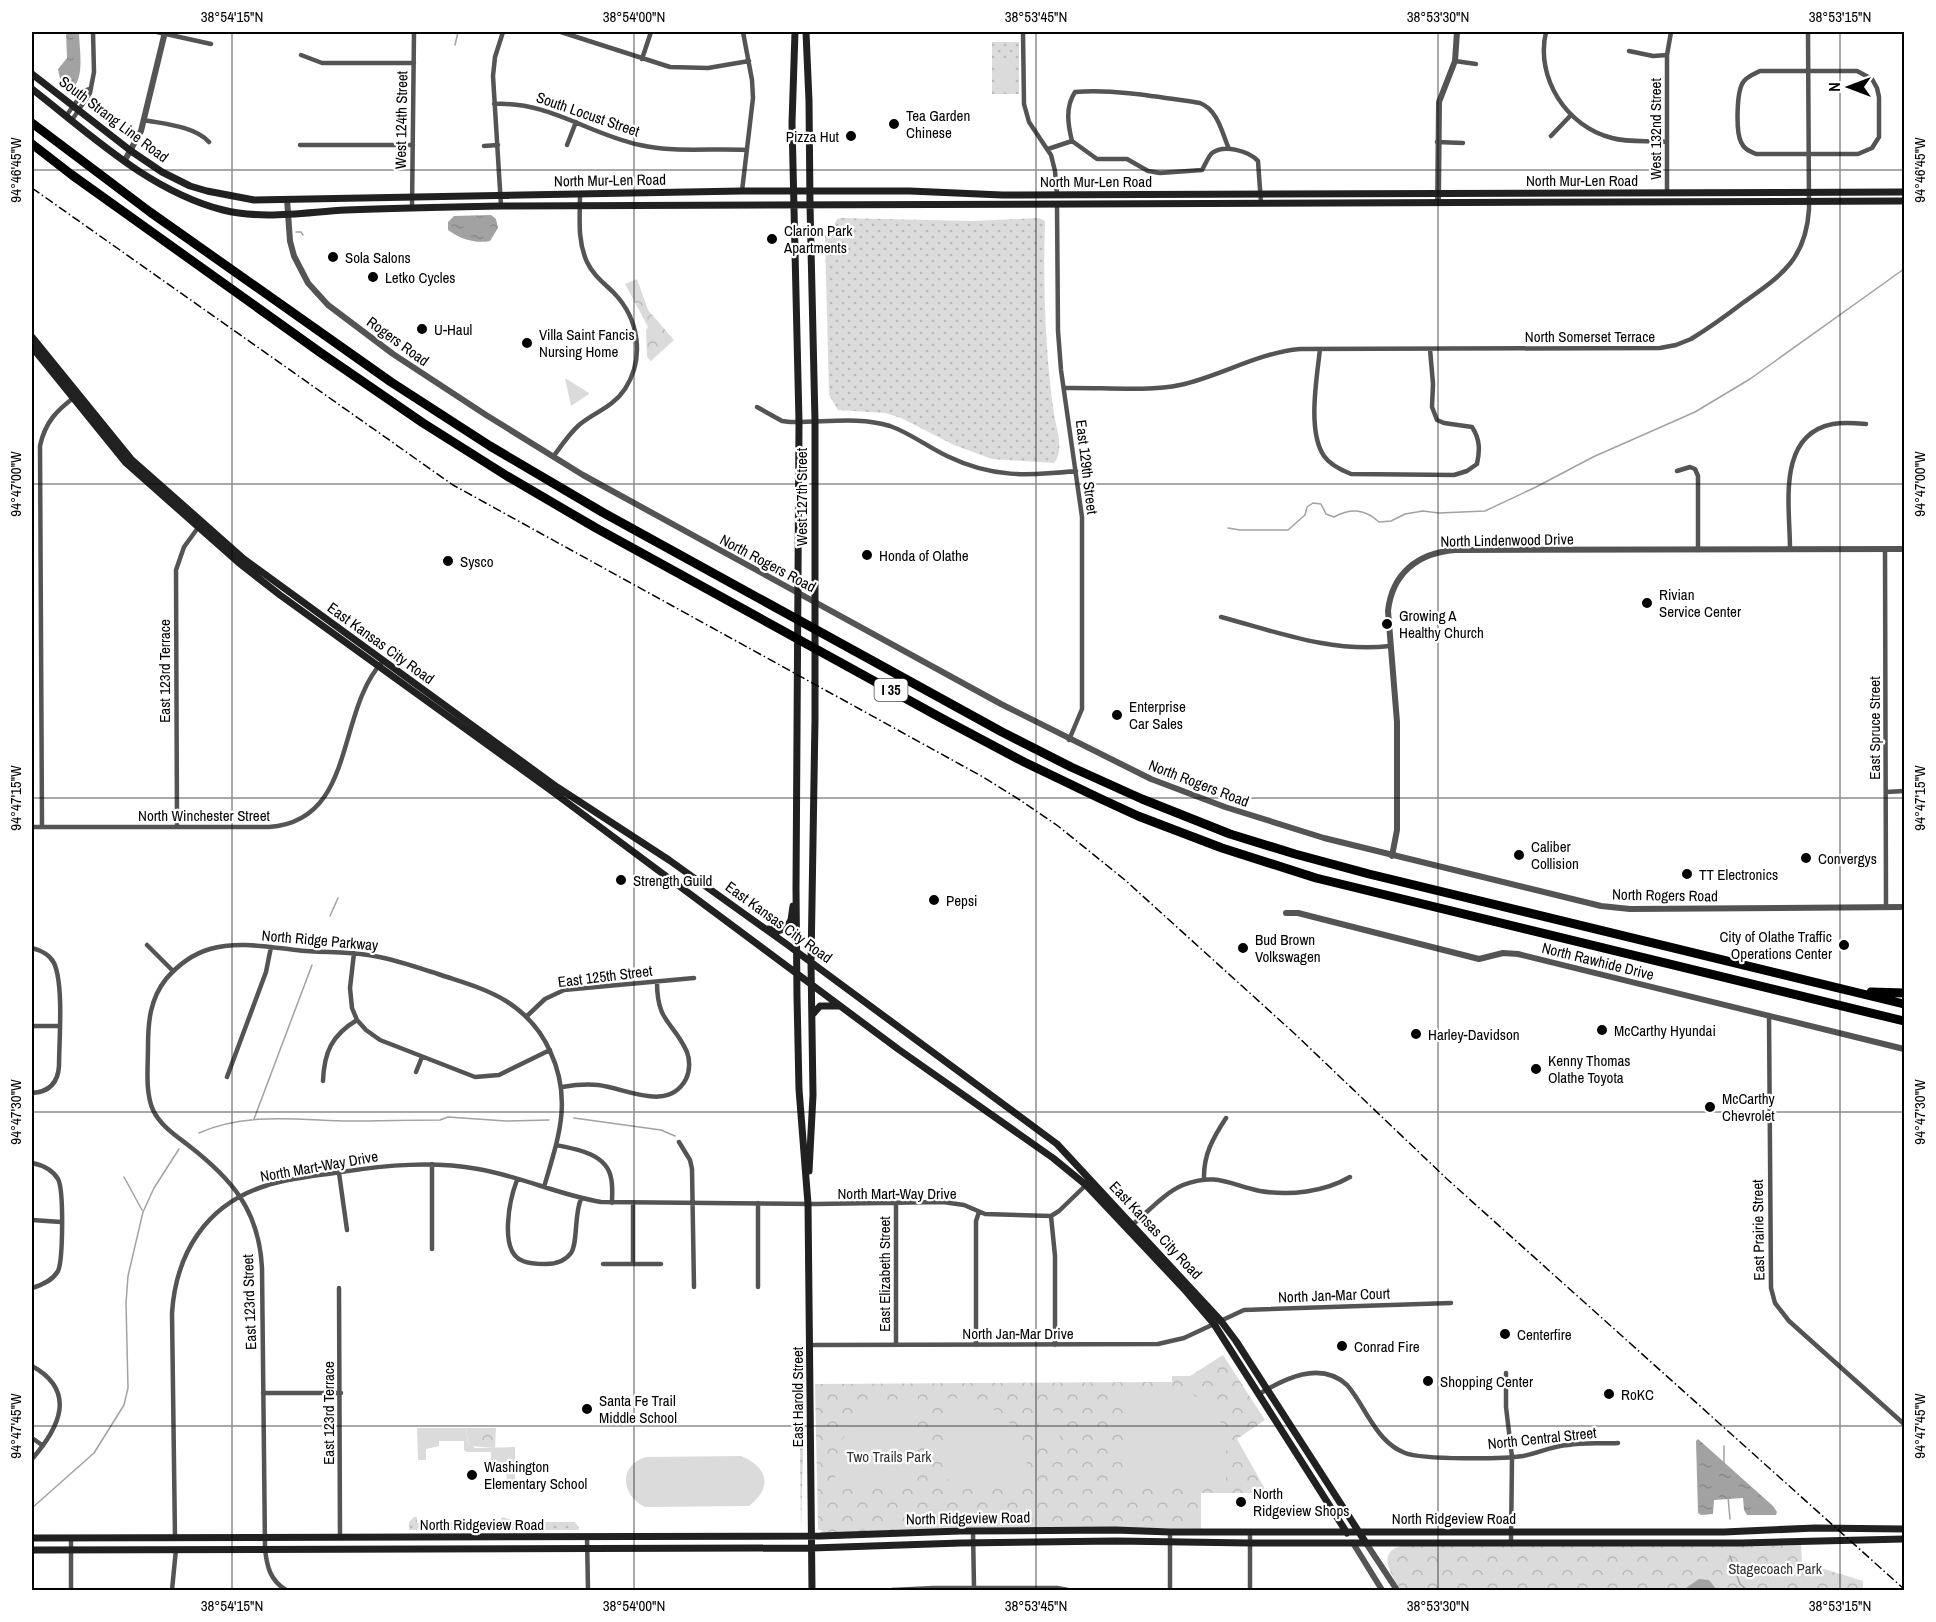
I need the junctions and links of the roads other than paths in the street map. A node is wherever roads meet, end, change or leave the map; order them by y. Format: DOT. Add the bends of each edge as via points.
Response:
graph roads {
  1 [pos="93,32"];
  2 [pos="157,32"];
  3 [pos="414,32"];
  4 [pos="503,32"];
  5 [pos="561,32"];
  6 [pos="651,32"];
  7 [pos="743,32"];
  8 [pos="795,32"];
  9 [pos="806,32"];
  10 [pos="1023,32"];
  11 [pos="1457,32"];
  12 [pos="1546,32"];
  13 [pos="1671,32"];
  14 [pos="1808,32"];
  15 [pos="165,33"];
  16 [pos="577,34"];
  17 [pos="211,44"];
  18 [pos="1629,51"];
  19 [pos="301,55"];
  20 [pos="1667,56"];
  21 [pos="642,59"];
  22 [pos="749,61"];
  23 [pos="1455,61"];
  24 [pos="414,63"];
  25 [pos="1476,64"];
  26 [pos="1809,71"];
  27 [pos="32,74"];
  28 [pos="32,89"];
  29 [pos="494,104"];
  30 [pos="76,108"];
  31 [pos="1571,115"];
  32 [pos="69,118"];
  33 [pos="144,120"];
  34 [pos="576,122"];
  35 [pos="32,123"];
  36 [pos="1551,136"];
  37 [pos="1072,141"];
  38 [pos="209,142"];
  39 [pos="1437,142"];
  40 [pos="1667,142"];
  41 [pos="1463,143"];
  42 [pos="32,144"];
  43 [pos="498,144"];
  44 [pos="300,145"];
  45 [pos="413,145"];
  46 [pos="567,145"];
  47 [pos="484,146"];
  48 [pos="1048,149"];
  49 [pos="1229,149"];
  50 [pos="746,150"];
  51 [pos="131,151"];
  52 [pos="1808,154"];
  53 [pos="124,160"];
  54 [pos="742,191"];
  55 [pos="794,191"];
  56 [pos="810,191"];
  57 [pos="1438,192"];
  58 [pos="1905,192"];
  59 [pos="1667,193"];
  60 [pos="1809,193"];
  61 [pos="580,194"];
  62 [pos="1261,194"];
  63 [pos="501,195"];
  64 [pos="1057,195"];
  65 [pos="412,197"];
  66 [pos="287,199"];
  67 [pos="1809,201"];
  68 [pos="1905,201"];
  69 [pos="1667,202"];
  70 [pos="1057,203"];
  71 [pos="1261,203"];
  72 [pos="1438,203"];
  73 [pos="794,205"];
  74 [pos="810,205"];
  75 [pos="501,206"];
  76 [pos="580,206"];
  77 [pos="412,208"];
  78 [pos="288,214"];
  79 [pos="32,337"];
  80 [pos="32,347"];
  81 [pos="1320,349"];
  82 [pos="1430,349"];
  83 [pos="1064,388"];
  84 [pos="75,397"];
  85 [pos="757,407"];
  86 [pos="799,422"];
  87 [pos="815,422"];
  88 [pos="1866,424"];
  89 [pos="553,457"];
  90 [pos="1076,471"];
  91 [pos="1677,471"];
  92 [pos="200,525"];
  93 [pos="1790,549"];
  94 [pos="1885,549"];
  95 [pos="1905,549"];
  96 [pos="1698,550"];
  97 [pos="1221,617"];
  98 [pos="1390,646"];
  99 [pos="381,664"];
  100 [pos="1069,740"];
  101 [pos="1905,791"];
  102 [pos="1886,792"];
  103 [pos="32,827"];
  104 [pos="42,827"];
  105 [pos="177,827"];
  106 [pos="1392,855"];
  107 [pos="796,888"];
  108 [pos="1886,907"];
  109 [pos="1905,907"];
  110 [pos="1286,913"];
  111 [pos="765,929"];
  112 [pos="147,945"];
  113 [pos="271,947"];
  114 [pos="32,948"];
  115 [pos="797,952"];
  116 [pos="354,953"];
  117 [pos="811,963"];
  118 [pos="173,971"];
  119 [pos="797,974"];
  120 [pos="694,978"];
  121 [pos="657,982"];
  122 [pos="811,985"];
  123 [pos="1854,992"];
  124 [pos="1905,993"];
  125 [pos="1905,1004"];
  126 [pos="840,1006"];
  127 [pos="1854,1009"];
  128 [pos="1769,1015"];
  129 [pos="526,1017"];
  130 [pos="812,1017"];
  131 [pos="357,1020"];
  132 [pos="1905,1021"];
  133 [pos="32,1026"];
  134 [pos="59,1026"];
  135 [pos="1905,1027"];
  136 [pos="1905,1049"];
  137 [pos="550,1050"];
  138 [pos="422,1057"];
  139 [pos="416,1072"];
  140 [pos="227,1077"];
  141 [pos="322,1081"];
  142 [pos="562,1087"];
  143 [pos="32,1093"];
  144 [pos="1226,1118"];
  145 [pos="679,1142"];
  146 [pos="556,1145"];
  147 [pos="32,1162"];
  148 [pos="432,1164"];
  149 [pos="339,1173"];
  150 [pos="1350,1177"];
  151 [pos="518,1179"];
  152 [pos="1204,1180"];
  153 [pos="1089,1182"];
  154 [pos="544,1187"];
  155 [pos="241,1197"];
  156 [pos="580,1199"];
  157 [pos="612,1203"];
  158 [pos="633,1203"];
  159 [pos="693,1203"];
  160 [pos="758,1203"];
  161 [pos="896,1203"];
  162 [pos="808,1204"];
  163 [pos="979,1212"];
  164 [pos="1051,1216"];
  165 [pos="32,1220"];
  166 [pos="61,1222"];
  167 [pos="1130,1227"];
  168 [pos="347,1230"];
  169 [pos="432,1249"];
  170 [pos="633,1263"];
  171 [pos="603,1264"];
  172 [pos="661,1264"];
  173 [pos="694,1287"];
  174 [pos="758,1287"];
  175 [pos="32,1288"];
  176 [pos="339,1288"];
  177 [pos="1451,1303"];
  178 [pos="1217,1323"];
  179 [pos="811,1345"];
  180 [pos="896,1345"];
  181 [pos="976,1345"];
  182 [pos="1055,1345"];
  183 [pos="32,1366"];
  184 [pos="1506,1373"];
  185 [pos="1267,1389"];
  186 [pos="263,1393"];
  187 [pos="341,1393"];
  188 [pos="1259,1394"];
  189 [pos="1905,1424"];
  190 [pos="32,1438"];
  191 [pos="1618,1443"];
  192 [pos="42,1445"];
  193 [pos="1512,1457"];
  194 [pos="32,1459"];
  195 [pos="1905,1529"];
  196 [pos="973,1531"];
  197 [pos="1511,1531"];
  198 [pos="1170,1532"];
  199 [pos="1250,1532"];
  200 [pos="1346,1532"];
  201 [pos="1359,1532"];
  202 [pos="812,1536"];
  203 [pos="587,1537"];
  204 [pos="32,1538"];
  205 [pos="71,1538"];
  206 [pos="175,1538"];
  207 [pos="265,1538"];
  208 [pos="340,1538"];
  209 [pos="1905,1539"];
  210 [pos="974,1542"];
  211 [pos="1366,1542"];
  212 [pos="1170,1543"];
  213 [pos="1250,1543"];
  214 [pos="1353,1543"];
  215 [pos="1511,1543"];
  216 [pos="587,1548"];
  217 [pos="812,1548"];
  218 [pos="176,1549"];
  219 [pos="265,1549"];
  220 [pos="32,1550"];
  221 [pos="71,1550"];
  222 [pos="974,1587"];
  223 [pos="935,1589"];
  224 [pos="1015,1589"];
  225 [pos="71,1590"];
  226 [pos="172,1590"];
  227 [pos="286,1590"];
  228 [pos="588,1590"];
  229 [pos="812,1590"];
  230 [pos="892,1590"];
  231 [pos="1068,1590"];
  232 [pos="1170,1590"];
  233 [pos="1250,1590"];
  234 [pos="1382,1590"];
  235 [pos="1397,1590"];
  1 -- 30 [label="street" via="90,93"];
  2 -- 15 [label="street"];
  3 -- 24 [label="street, West 124th Street"];
  4 -- 29 [label="street" via="495,61"];
  5 -- 16 [label="street"];
  6 -- 21 [label="street"];
  7 -- 22 [label="street"];
  8 -- 55 [label="main road, West 127th Street"];
  9 -- 56 [label="main road, West 127th Street"];
  10 -- 48 [label="street" via="1024,104 1029,122"];
  11 -- 23 [label="street"];
  12 -- 31 [label="street" via="1548,73 1559,100"];
  13 -- 20 [label="street, West 132nd Street"];
  14 -- 26 [label="street, North Somerset Terrace"];
  15 -- 17 [label="street"];
  15 -- 33 [label="street"];
  16 -- 21 [label="street"];
  18 -- 20 [label="street, West 132nd Street"];
  19 -- 24 [label="street" via="321,63"];
  20 -- 40 [label="street, West 132nd Street"];
  21 -- 22 [label="street" via="691,69"];
  22 -- 50 [label="street" via="753,98"];
  23 -- 25 [label="street"];
  23 -- 39 [label="street" via="1438,102"];
  24 -- 45 [label="street, West 124th Street"];
  26 -- 52 [label="street, North Somerset Terrace"];
  26 -- 52 [label="street" via="1760,71 1751,75 1740,88 1738,114 1739,140 1748,150 1756,154"];
  26 -- 52 [label="street" via="1857,71 1866,75 1879,97 1879,137 1865,153"];
  27 -- 30 [label="main road, South Strang Line Road"];
  28 -- 32 [label="main road, South Strang Line Road"];
  29 -- 34 [label="street, South Locust Street" via="533,106"];
  29 -- 43 [label="street"];
  30 -- 32 [label="street"];
  30 -- 51 [label="main road, South Strang Line Road"];
  31 -- 36 [label="street"];
  31 -- 40 [label="street" via="1585,127 1611,138"];
  32 -- 53 [label="main road, South Strang Line Road"];
  33 -- 38 [label="street" via="189,130"];
  33 -- 51 [label="street"];
  34 -- 46 [label="street"];
  34 -- 50 [label="street, South Locust Street" via="621,140 658,148"];
  35 -- 123 [label="highway, I 35" via="323,335 481,440 602,512 1071,767 1181,815 1295,854"];
  37 -- 48 [label="street"];
  37 -- 49 [label="street" via="1097,159 1127,159 1160,173 1202,170 1211,154"];
  37 -- 49 [label="street" via="1070,103 1076,92 1085,92 1200,103 1212,110"];
  39 -- 41 [label="street"];
  39 -- 57 [label="street"];
  40 -- 59 [label="street, West 132nd Street"];
  42 -- 127 [label="highway, I 35" via="321,353 492,467 596,528 1061,781 1181,833 1316,878"];
  43 -- 47 [label="street"];
  43 -- 63 [label="street"];
  44 -- 45 [label="street"];
  45 -- 65 [label="street, West 124th Street"];
  48 -- 64 [label="street, East 129th Street" via="1054,164"];
  49 -- 62 [label="street" via="1254,156 1258,161"];
  50 -- 54 [label="street"];
  51 -- 53 [label="street"];
  51 -- 66 [label="main road, South Strang Line Road" via="176,180 207,191 238,198"];
  52 -- 60 [label="street, North Somerset Terrace"];
  53 -- 78 [label="main road, South Strang Line Road" via="163,186 201,202 235,212"];
  54 -- 55 [label="main road, North Mur-Len Road"];
  54 -- 61 [label="main road, North Mur-Len Road"];
  55 -- 56 [label="main road, North Mur-Len Road"];
  55 -- 73 [label="main road, West 127th Street"];
  56 -- 64 [label="main road, North Mur-Len Road"];
  56 -- 74 [label="main road, West 127th Street"];
  57 -- 59 [label="main road, North Mur-Len Road"];
  57 -- 62 [label="main road, North Mur-Len Road"];
  57 -- 72 [label="street"];
  58 -- 60 [label="main road, North Mur-Len Road"];
  59 -- 60 [label="main road, North Mur-Len Road"];
  59 -- 69 [label="street, West 132nd Street"];
  60 -- 67 [label="street, North Somerset Terrace"];
  61 -- 63 [label="main road, North Mur-Len Road"];
  61 -- 76 [label="street"];
  62 -- 64 [label="main road, North Mur-Len Road"];
  62 -- 71 [label="street"];
  63 -- 65 [label="main road, North Mur-Len Road"];
  63 -- 75 [label="street"];
  64 -- 70 [label="street, East 129th Street"];
  65 -- 66 [label="main road, North Mur-Len Road"];
  65 -- 77 [label="street, West 124th Street"];
  66 -- 78 [label="street, Rogers Road"];
  67 -- 68 [label="main road, North Mur-Len Road"];
  67 -- 69 [label="main road, North Mur-Len Road"];
  67 -- 82 [label="street, North Somerset Terrace" via="1805,237 1788,268 1684,343 1660,348"];
  69 -- 72 [label="main road, North Mur-Len Road"];
  70 -- 71 [label="main road, North Mur-Len Road"];
  70 -- 74 [label="main road, North Mur-Len Road"];
  70 -- 83 [label="street, East 129th Street" via="1058,331"];
  71 -- 72 [label="main road, North Mur-Len Road"];
  73 -- 74 [label="main road, North Mur-Len Road"];
  73 -- 76 [label="main road, North Mur-Len Road"];
  73 -- 86 [label="main road, West 127th Street"];
  74 -- 87 [label="main road, West 127th Street"];
  75 -- 76 [label="main road, North Mur-Len Road"];
  75 -- 77 [label="main road, North Mur-Len Road"];
  76 -- 89 [label="street" via="580,242 586,259 624,305 634,324 636,364 626,387 611,405 571,432"];
  77 -- 78 [label="main road, North Mur-Len Road"];
  78 -- 89 [label="street, Rogers Road" via="294,256 303,276 321,299 393,354"];
  79 -- 84 [label="main road, East Kansas City Road"];
  80 -- 84 [label="main road, East Kansas City Road"];
  81 -- 82 [label="street, North Somerset Terrace"];
  81 -- 82 [label="street" via="1315,431 1324,457 1351,474 1454,475 1477,464 1478,435 1472,427 1437,420 1432,407"];
  81 -- 83 [label="street, North Somerset Terrace" via="1275,352 1167,387"];
  83 -- 90 [label="street, East 129th Street"];
  84 -- 92 [label="main road, East Kansas City Road" via="131,459"];
  84 -- 104 [label="street" via="49,422 39,454"];
  85 -- 86 [label="street" via="782,421"];
  86 -- 87 [label="street"];
  86 -- 107 [label="main road, West 127th Street"];
  87 -- 90 [label="street" via="890,426 948,456 995,473 1027,476"];
  87 -- 117 [label="main road, West 127th Street"];
  88 -- 93 [label="street" via="1837,423 1823,427 1810,434 1797,450 1790,477"];
  89 -- 100 [label="street, North Rogers Road"];
  90 -- 100 [label="street, East 129th Street" via="1082,517 1082,709"];
  91 -- 96 [label="street" via="1690,467 1698,476"];
  92 -- 99 [label="main road, East Kansas City Road"];
  92 -- 105 [label="street, East 123rd Terrace" via="180,554 176,576"];
  93 -- 94 [label="street, North Lindenwood Drive"];
  93 -- 96 [label="street, North Lindenwood Drive"];
  94 -- 95 [label="street, North Lindenwood Drive"];
  94 -- 102 [label="street, East Spruce Street"];
  96 -- 98 [label="street, North Lindenwood Drive" via="1464,550 1433,554 1413,564 1393,589 1388,611"];
  97 -- 98 [label="street" via="1342,648"];
  98 -- 106 [label="street, North Lindenwood Drive" via="1397,722 1397,830"];
  99 -- 105 [label="street, North Winchester Street" via="366,686 331,788 313,811 279,826"];
  99 -- 111 [label="main road, East Kansas City Road"];
  99 -- 119 [label="main road, East Kansas City Road"];
  100 -- 106 [label="street, North Rogers Road" via="1151,779 1226,807"];
  101 -- 102 [label="street"];
  102 -- 108 [label="street, East Spruce Street"];
  103 -- 104 [label="street, North Winchester Street"];
  104 -- 105 [label="street, North Winchester Street"];
  106 -- 108 [label="street, North Rogers Road" via="1617,908"];
  107 -- 111 [label="main road" via="789,925 783,930"];
  107 -- 115 [label="main road, West 127th Street"];
  108 -- 109 [label="street, North Rogers Road"];
  110 -- 128 [label="street, North Rawhide Drive" via="1479,959 1518,954"];
  111 -- 115 [label="main road, East Kansas City Road"];
  112 -- 118 [label="street"];
  113 -- 116 [label="street, North Ridge Parkway"];
  113 -- 118 [label="street, North Ridge Parkway" via="234,945 210,949"];
  113 -- 140 [label="street" via="266,972"];
  114 -- 134 [label="street" via="55,966"];
  115 -- 117 [label="main road, East Kansas City Road"];
  115 -- 119 [label="main road, East Harold Street"];
  116 -- 129 [label="street, North Ridge Parkway" via="392,960 477,987 504,999"];
  116 -- 131 [label="street" via="350,998"];
  117 -- 122 [label="main road, East Harold Street"];
  117 -- 153 [label="main road, East Kansas City Road" via="1057,1144"];
  118 -- 155 [label="street, East 123rd Street" via="158,992 149,1015 150,1101 162,1124 216,1168"];
  119 -- 122 [label="main road, East Kansas City Road"];
  119 -- 162 [label="main road, East Harold Street" via="799,1089"];
  120 -- 121 [label="street, East 125th Street"];
  121 -- 129 [label="street, East 125th Street" via="564,990 545,999"];
  121 -- 142 [label="street" via="661,1013 688,1057 688,1073 681,1087 670,1095 654,1097 597,1085"];
  122 -- 126 [label="main road, East Kansas City Road"];
  122 -- 130 [label="main road, East Harold Street"];
  123 -- 124 [label="highway"];
  123 -- 125 [label="highway, I 35"];
  126 -- 130 [label="main road" via="820,1006"];
  126 -- 153 [label="main road, East Kansas City Road"];
  127 -- 132 [label="highway, I 35"];
  127 -- 135 [label="highway"];
  128 -- 136 [label="street, North Rawhide Drive"];
  128 -- 189 [label="street, East Prairie Street" via="1771,1288 1775,1303 1816,1347"];
  129 -- 137 [label="street, North Ridge Parkway"];
  130 -- 162 [label="main road, East Harold Street"];
  131 -- 138 [label="street" via="374,1037"];
  131 -- 141 [label="street" via="339,1032 329,1046"];
  133 -- 134 [label="street"];
  134 -- 143 [label="street" via="56,1081"];
  137 -- 138 [label="street" via="499,1075 482,1078"];
  137 -- 142 [label="street"];
  138 -- 139 [label="street"];
  142 -- 146 [label="street" via="562,1123"];
  144 -- 152 [label="street" via="1209,1147"];
  145 -- 159 [label="street" via="690,1160"];
  146 -- 154 [label="street"];
  146 -- 157 [label="street" via="601,1160 607,1166 612,1179"];
  147 -- 166 [label="street" via="57,1178"];
  148 -- 149 [label="street, North Mart-Way Drive"];
  148 -- 151 [label="street, North Mart-Way Drive" via="479,1169"];
  148 -- 169 [label="street"];
  149 -- 155 [label="street, North Mart-Way Drive" via="276,1183"];
  149 -- 168 [label="street"];
  150 -- 152 [label="street" via="1330,1187 1304,1191 1262,1191 1229,1181"];
  151 -- 154 [label="street, North Mart-Way Drive"];
  151 -- 156 [label="street" via="511,1200 509,1238 511,1249 524,1262 565,1260 574,1247"];
  152 -- 167 [label="street" via="1174,1190"];
  153 -- 164 [label="street"];
  153 -- 167 [label="main road, East Kansas City Road"];
  154 -- 156 [label="street, North Mart-Way Drive"];
  155 -- 186 [label="street, East 123rd Street" via="253,1220 260,1250"];
  155 -- 206 [label="street, North Mart-Way Drive" via="224,1207 199,1232 179,1269 174,1292"];
  156 -- 157 [label="street, North Mart-Way Drive"];
  157 -- 158 [label="street, North Mart-Way Drive"];
  158 -- 159 [label="street, North Mart-Way Drive"];
  158 -- 170 [label="street"];
  159 -- 160 [label="street, North Mart-Way Drive"];
  159 -- 173 [label="street"];
  160 -- 162 [label="street, North Mart-Way Drive"];
  160 -- 174 [label="street"];
  161 -- 162 [label="street, North Mart-Way Drive"];
  161 -- 163 [label="street, North Mart-Way Drive" via="950,1202"];
  161 -- 180 [label="street, East Elizabeth Street"];
  162 -- 179 [label="main road, East Harold Street"];
  163 -- 164 [label="street, North Mart-Way Drive"];
  163 -- 181 [label="street"];
  164 -- 182 [label="street"];
  165 -- 166 [label="street"];
  166 -- 175 [label="street" via="59,1268 50,1281"];
  167 -- 178 [label="main road, East Kansas City Road"];
  170 -- 171 [label="street"];
  170 -- 172 [label="street"];
  176 -- 187 [label="street, East 123rd Terrace"];
  177 -- 178 [label="street, North Jan-Mar Court" via="1244,1310"];
  178 -- 182 [label="street, North Jan-Mar Drive" via="1184,1338 1158,1344"];
  178 -- 185 [label="main road, East Kansas City Road"];
  178 -- 188 [label="main road, East Kansas City Road"];
  179 -- 180 [label="street, North Jan-Mar Drive"];
  179 -- 202 [label="main road, East Harold Street"];
  180 -- 181 [label="street, North Jan-Mar Drive"];
  181 -- 182 [label="street, North Jan-Mar Drive"];
  183 -- 192 [label="street" via="53,1381 60,1396 57,1417"];
  184 -- 193 [label="street"];
  185 -- 188 [label="street, North Central Street"];
  185 -- 193 [label="street, North Central Street" via="1299,1375 1327,1374 1348,1386 1378,1432 1403,1452 1429,1457"];
  185 -- 201 [label="main road, East Kansas City Road"];
  186 -- 187 [label="street"];
  186 -- 207 [label="street, East 123rd Street"];
  187 -- 208 [label="street, East 123rd Terrace"];
  188 -- 200 [label="main road, East Kansas City Road"];
  190 -- 192 [label="street"];
  191 -- 193 [label="street, North Central Street" via="1568,1444"];
  192 -- 194 [label="street"];
  193 -- 197 [label="street"];
  195 -- 197 [label="main road, North Ridgeview Road"];
  196 -- 198 [label="main road, North Ridgeview Road"];
  196 -- 202 [label="main road, North Ridgeview Road"];
  196 -- 210 [label="street"];
  197 -- 201 [label="main road, North Ridgeview Road"];
  197 -- 215 [label="street"];
  198 -- 199 [label="main road, North Ridgeview Road"];
  198 -- 212 [label="street"];
  199 -- 200 [label="main road, North Ridgeview Road"];
  199 -- 213 [label="street"];
  200 -- 201 [label="main road, North Ridgeview Road"];
  200 -- 214 [label="main road, East Kansas City Road"];
  201 -- 211 [label="main road, East Kansas City Road"];
  202 -- 203 [label="main road, North Ridgeview Road"];
  202 -- 217 [label="main road, East Harold Street"];
  203 -- 208 [label="main road, North Ridgeview Road"];
  203 -- 216 [label="street"];
  204 -- 205 [label="main road, North Ridgeview Road"];
  205 -- 206 [label="main road, North Ridgeview Road"];
  205 -- 221 [label="street"];
  206 -- 207 [label="main road, North Ridgeview Road"];
  207 -- 208 [label="main road, North Ridgeview Road"];
  207 -- 219 [label="street, East 123rd Street"];
  209 -- 215 [label="main road, North Ridgeview Road"];
  210 -- 212 [label="main road, North Ridgeview Road"];
  210 -- 217 [label="main road, North Ridgeview Road"];
  210 -- 222 [label="street"];
  211 -- 214 [label="main road, North Ridgeview Road"];
  211 -- 215 [label="main road, North Ridgeview Road"];
  211 -- 235 [label="street, East Kansas City Road"];
  212 -- 213 [label="main road, North Ridgeview Road"];
  212 -- 232 [label="street"];
  213 -- 214 [label="main road, North Ridgeview Road"];
  213 -- 233 [label="street"];
  214 -- 234 [label="street, East Kansas City Road"];
  216 -- 217 [label="main road, North Ridgeview Road"];
  216 -- 219 [label="main road, North Ridgeview Road"];
  216 -- 228 [label="street"];
  217 -- 229 [label="main road, East Harold Street"];
  218 -- 219 [label="main road, North Ridgeview Road"];
  218 -- 221 [label="main road, North Ridgeview Road"];
  218 -- 226 [label="street"];
  219 -- 227 [label="street, East 123rd Street" via="276,1584"];
  220 -- 221 [label="main road, North Ridgeview Road"];
  221 -- 225 [label="street"];
  222 -- 223 [label="street"];
  222 -- 224 [label="street"];
  223 -- 230 [label="street"];
  224 -- 231 [label="street"];
}
